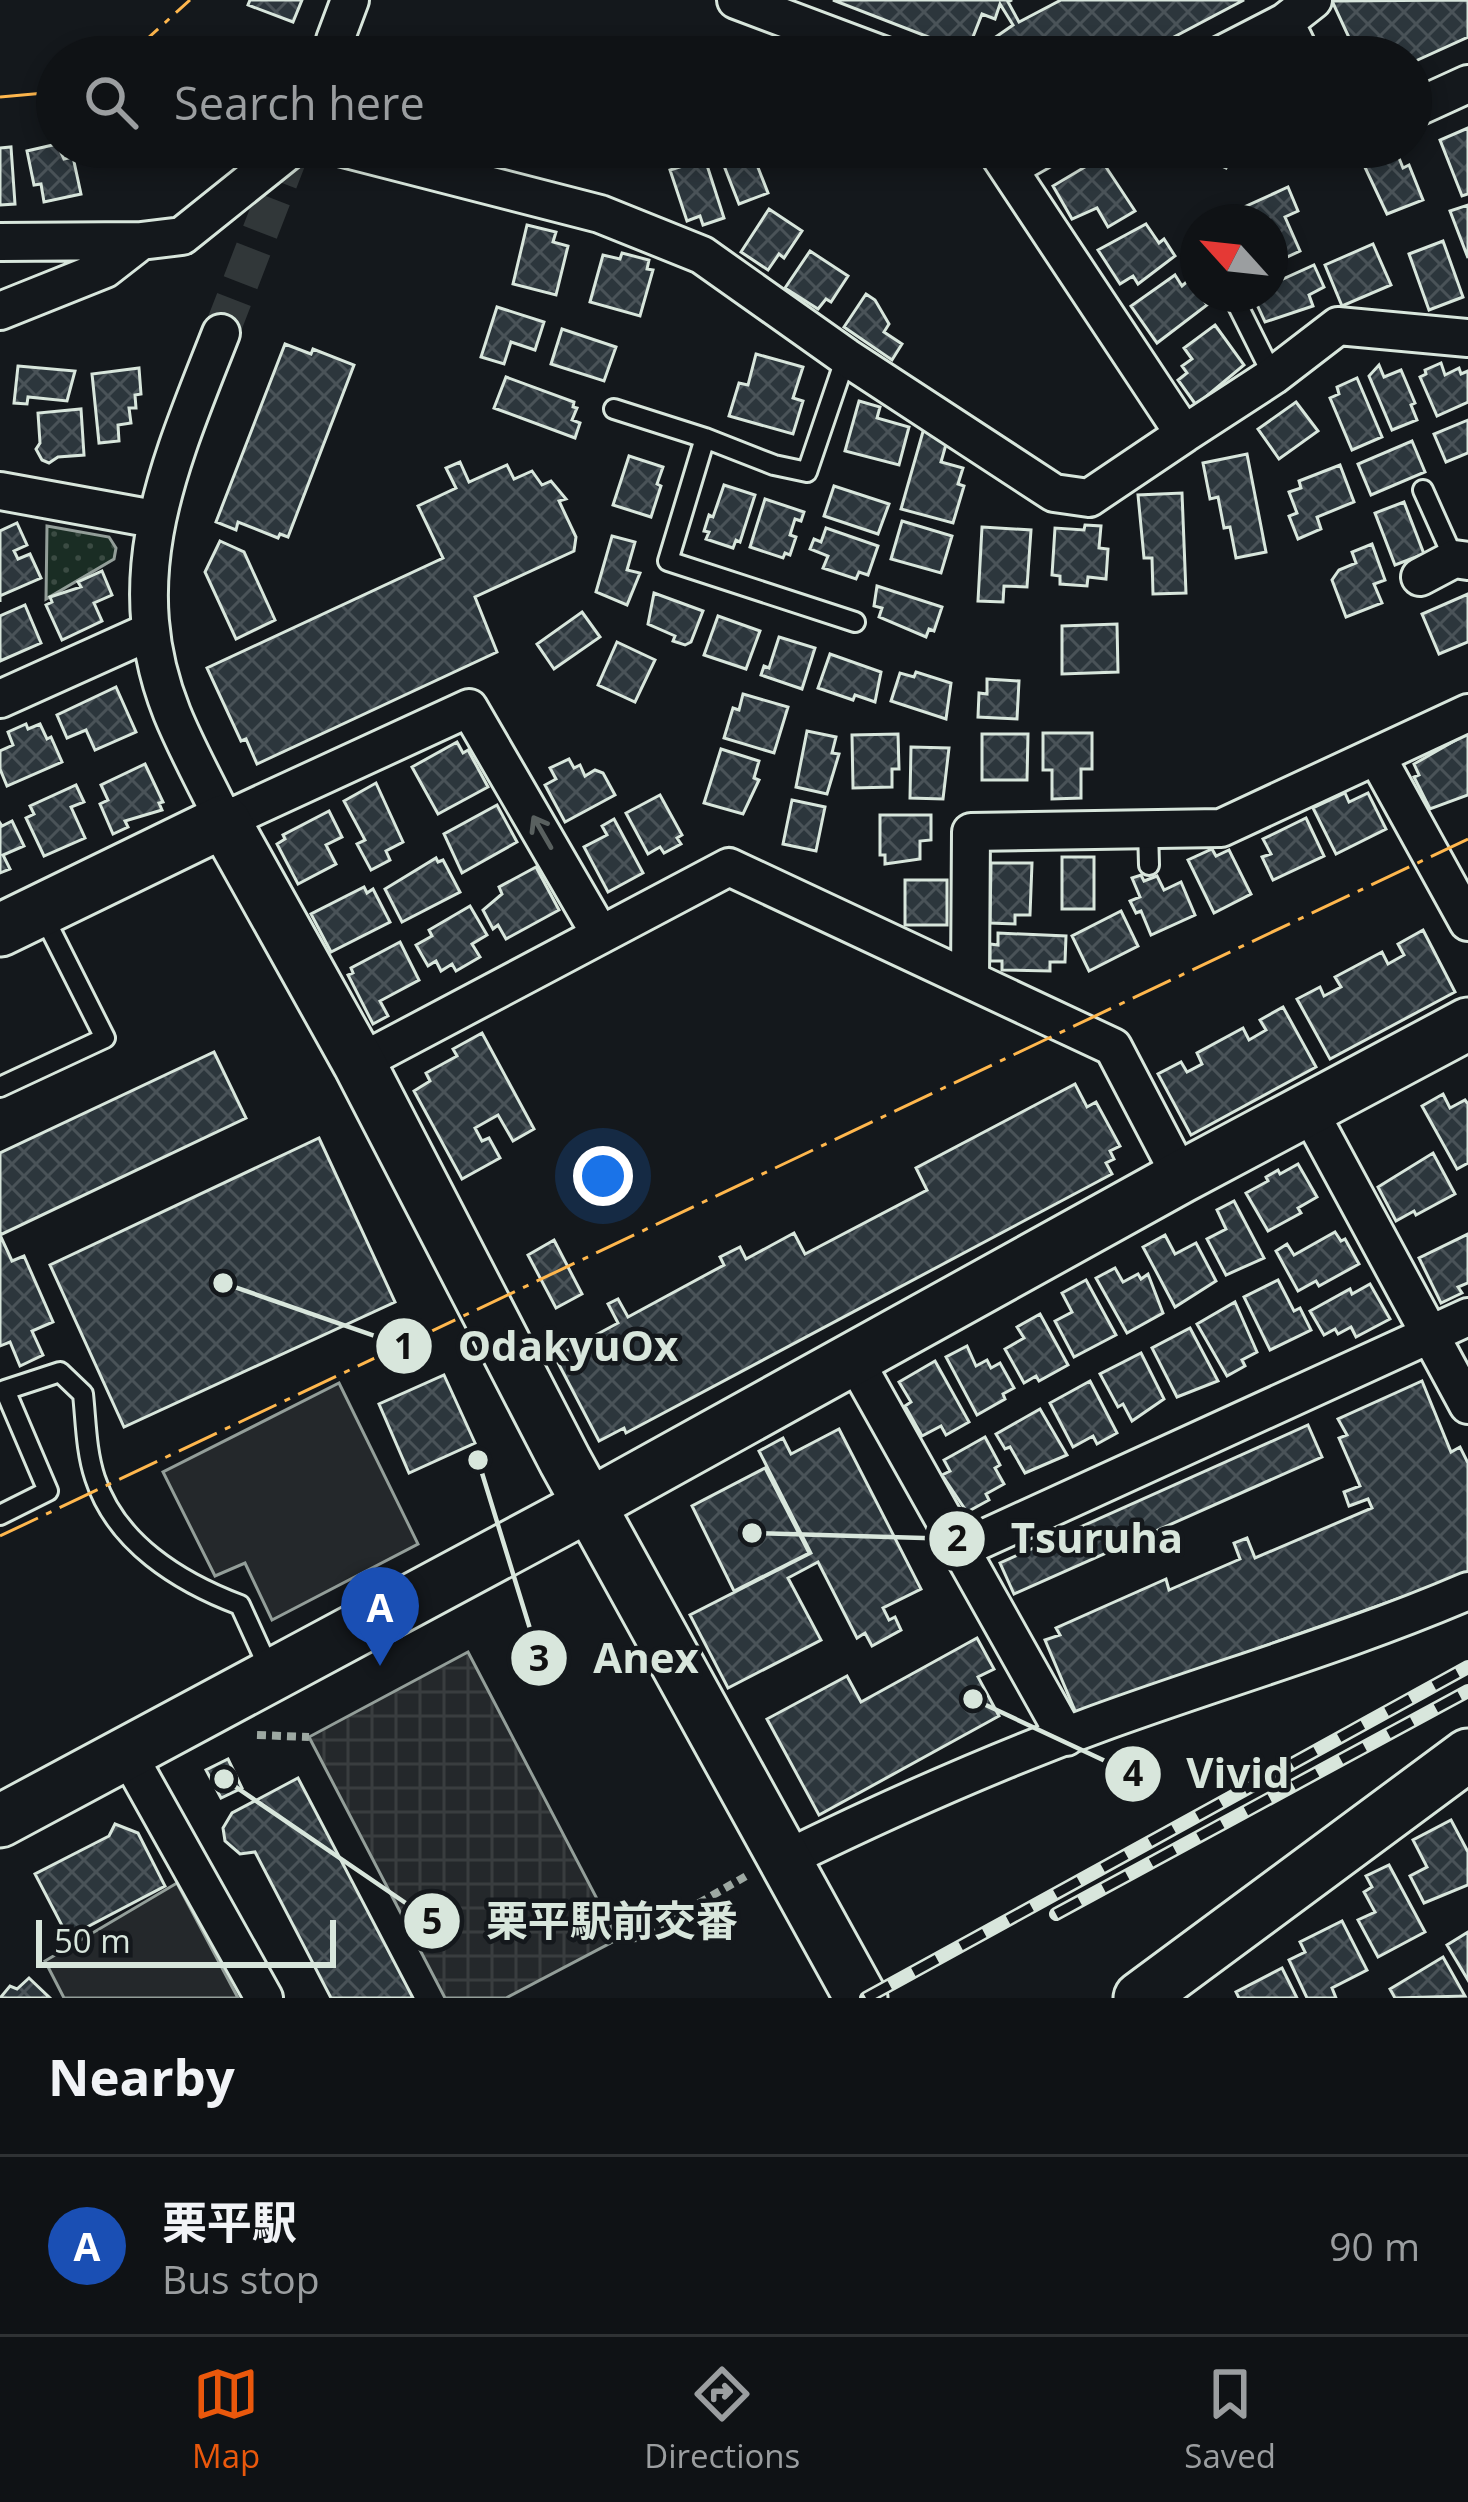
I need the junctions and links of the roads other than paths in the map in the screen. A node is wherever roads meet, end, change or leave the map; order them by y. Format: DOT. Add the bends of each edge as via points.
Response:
graph roads {
  1 [pos="350,0"];
  2 [pos="736,0"];
  3 [pos="1299,11"];
  4 [pos="336,36"];
  5 [pos="832,36"];
  6 [pos="1254,36"];
  7 [pos="1468,84"];
  8 [pos="1432,100"];
  9 [pos="267,168"];
  10 [pos="421,168"];
  11 [pos="1010,168"];
  12 [pos="141,241"];
  13 [pos="0,242"];
  14 [pos="0,310"];
  15 [pos="1241,312"];
  16 [pos="221,333"];
  17 [pos="1468,338"];
  18 [pos="846,357"];
  19 [pos="1273,376"];
  20 [pos="614,409"];
  21 [pos="1184,434"];
  22 [pos="705,437"];
  23 [pos="1423,490"];
  24 [pos="0,491"];
  25 [pos="154,519"];
  26 [pos="1461,560"];
  27 [pos="1420,577"];
  28 [pos="855,622"];
  29 [pos="151,631"];
  30 [pos="0,699"];
  31 [pos="1468,713"];
  32 [pos="1377,757"];
  33 [pos="224,821"];
  34 [pos="20,920"];
  35 [pos="1468,922"];
  36 [pos="600,934"];
  37 [pos="970,980"];
  38 [pos="1468,1024"];
  39 [pos="359,1063"];
  40 [pos="0,1087"];
  41 [pos="1307,1109"];
  42 [pos="1180,1177"];
  43 [pos="1468,1317"];
  44 [pos="1431,1335"];
  45 [pos="854,1359"];
  46 [pos="1468,1405"];
  47 [pos="589,1505"];
  48 [pos="0,1515"];
  49 [pos="961,1549"];
  50 [pos="1468,1591"];
  51 [pos="272,1676"];
  52 [pos="1066,1737"];
  53 [pos="127,1753"];
  54 [pos="1468,1756"];
  55 [pos="0,1821"];
  56 [pos="779,1869"];
  57 [pos="1191,1984"];
  58 [pos="264,1998"];
  59 [pos="861,1998"];
  60 [pos="1141,1998"];
  1 -- 4 [label="street"];
  2 -- 5 [label="street"];
  3 -- 6 [label="street"];
  7 -- 8 [label="street"];
  9 -- 12 [label="street" via="182,236"];
  10 -- 18 [label="street" via="600,214 702,256"];
  11 -- 21 [label="street"];
  12 -- 13 [label="street"];
  12 -- 14 [label="street" via="105,269"];
  15 -- 19 [label="lane"];
  16 -- 25 [label="street"];
  17 -- 19 [label="street" via="1338,326"];
  18 -- 21 [label="street" via="1054,494 1088,498"];
  18 -- 22 [label="lane" via="807,472"];
  19 -- 21 [label="street"];
  20 -- 22 [label="lane"];
  22 -- 28 [label="lane" via="668,561"];
  23 -- 26 [label="lane"];
  24 -- 25 [label="street"];
  25 -- 29 [label="street"];
  26 -- 27 [label="street"];
  29 -- 30 [label="street"];
  29 -- 33 [label="street" via="172,713"];
  31 -- 32 [label="street"];
  32 -- 35 [label="street"];
  32 -- 37 [label="street" via="1221,828 1149,847 970,832"];
  33 -- 34 [label="street"];
  36 -- 33 [label="street, one-way" via="469,708"];
  33 -- 39 [label="street"];
  34 -- 40 [label="lane" via="105,1039"];
  36 -- 37 [label="street" via="729,867"];
  36 -- 39 [label="street"];
  37 -- 42 [label="street" via="1113,1046"];
  38 -- 41 [label="street"];
  39 -- 47 [label="street"];
  41 -- 42 [label="street"];
  41 -- 44 [label="street"];
  42 -- 45 [label="street"];
  43 -- 44 [label="street"];
  44 -- 46 [label="street"];
  44 -- 49 [label="street"];
  45 -- 47 [label="street"];
  45 -- 49 [label="street"];
  47 -- 51 [label="street"];
  47 -- 56 [label="street"];
  48 -- 51 [label="lane" via="49,1491 5,1390 60,1372 83,1394 95,1480 124,1532 196,1588 240,1605"];
  49 -- 52 [label="street"];
  50 -- 52 [label="street"];
  51 -- 53 [label="street"];
  52 -- 56 [label="street" via="974,1772"];
  53 -- 55 [label="street"];
  53 -- 58 [label="street"];
  54 -- 57 [label="street"];
  56 -- 59 [label="street"];
  57 -- 60 [label="street"];
}
